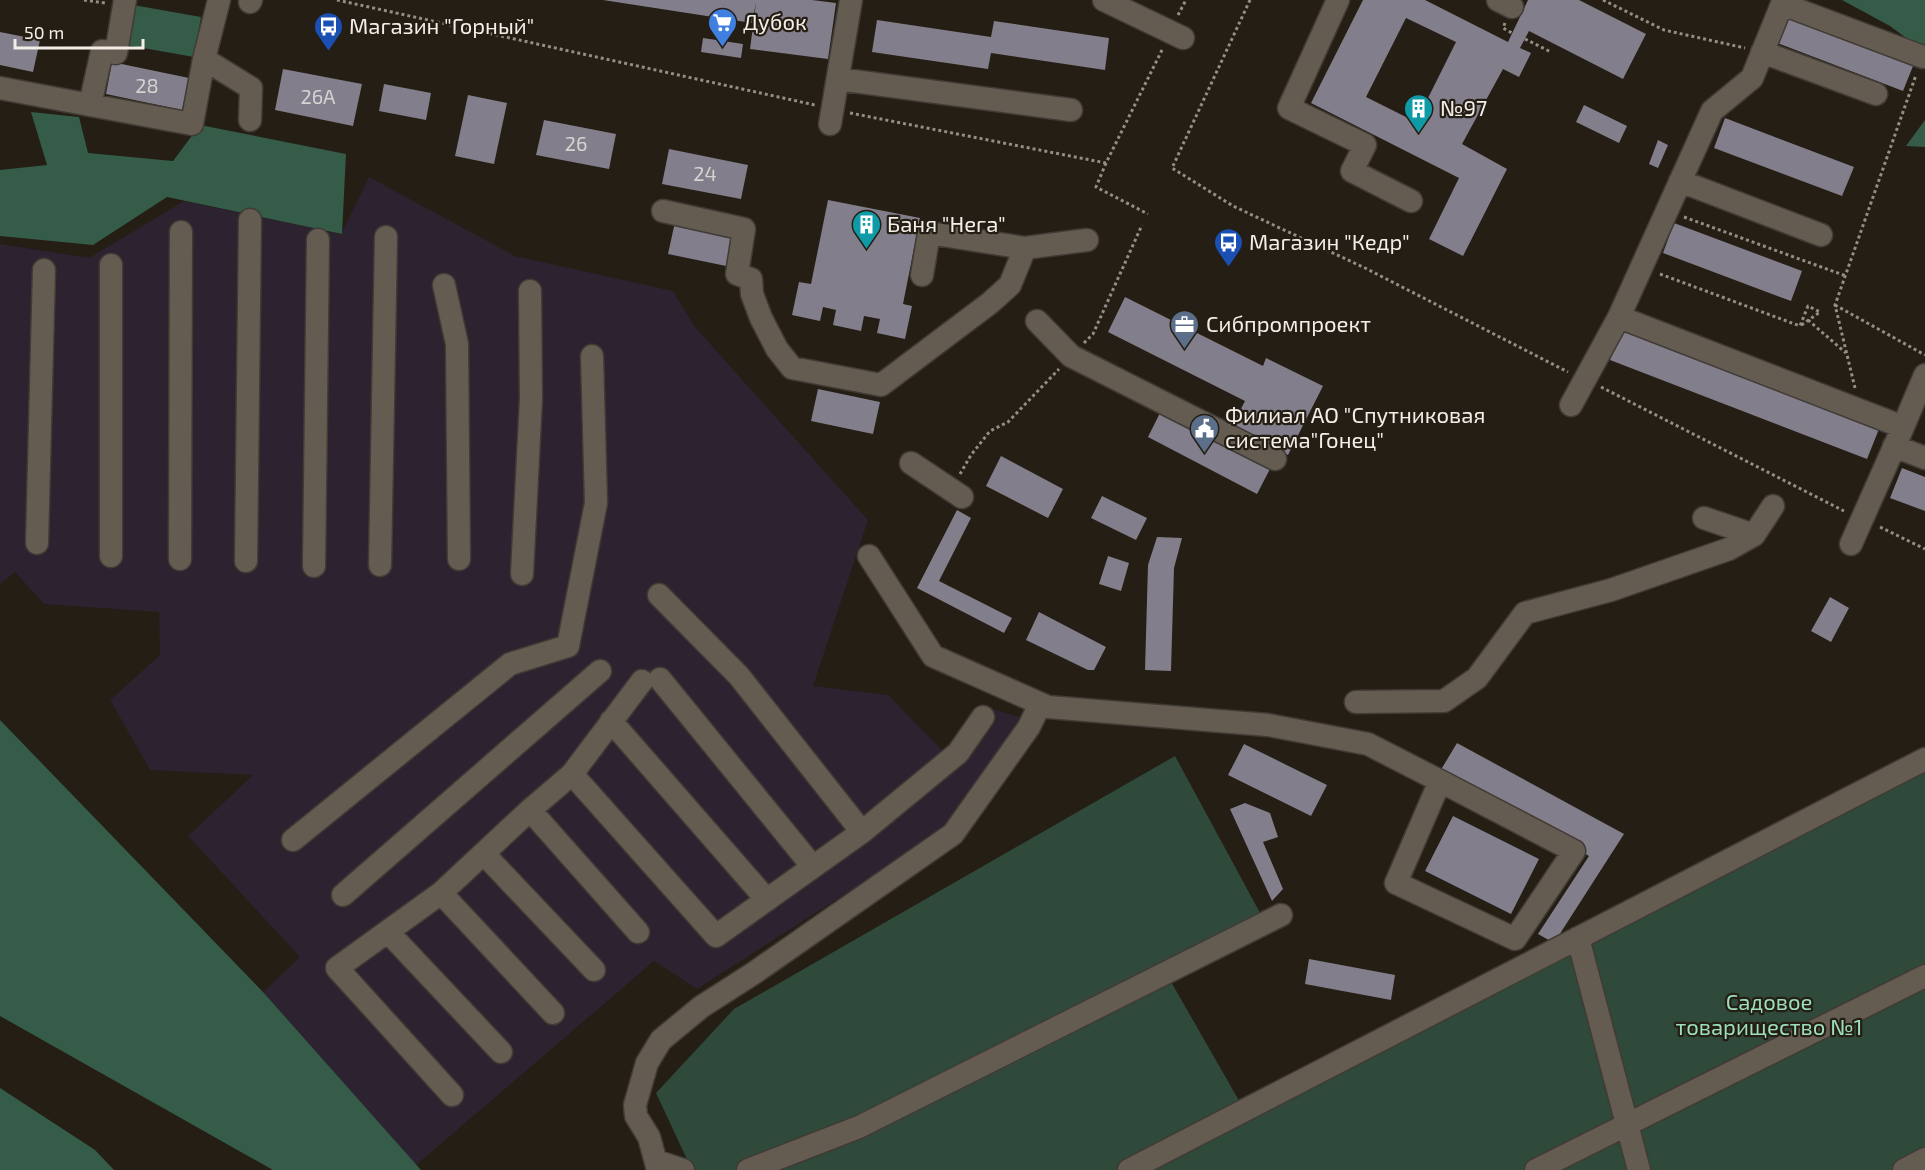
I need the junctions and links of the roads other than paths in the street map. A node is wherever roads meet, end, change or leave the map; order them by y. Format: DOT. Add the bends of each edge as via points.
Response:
graph roads {
  1 [pos="219,0"];
  2 [pos="851,0"];
  3 [pos="1104,0"];
  4 [pos="1338,0"];
  5 [pos="117,2"];
  6 [pos="1183,38"];
  7 [pos="1762,52"];
  8 [pos="1923,57"];
  9 [pos="204,59"];
  10 [pos="838,79"];
  11 [pos="0,88"];
  12 [pos="1876,93"];
  13 [pos="90,105"];
  14 [pos="1071,110"];
  15 [pos="831,116"];
  16 [pos="249,120"];
  17 [pos="1680,181"];
  18 [pos="1411,201"];
  19 [pos="663,211"];
  20 [pos="250,220"];
  21 [pos="181,232"];
  22 [pos="1821,236"];
  23 [pos="386,237"];
  24 [pos="318,240"];
  25 [pos="1087,240"];
  26 [pos="1025,248"];
  27 [pos="111,265"];
  28 [pos="44,270"];
  29 [pos="922,275"];
  30 [pos="444,285"];
  31 [pos="530,291"];
  32 [pos="1619,317"];
  33 [pos="1037,321"];
  34 [pos="592,356"];
  35 [pos="1925,375"];
  36 [pos="1571,405"];
  37 [pos="1898,436"];
  38 [pos="1925,458"];
  39 [pos="1275,459"];
  40 [pos="911,463"];
  41 [pos="962,497"];
  42 [pos="1773,506"];
  43 [pos="1704,518"];
  44 [pos="1754,535"];
  45 [pos="37,543"];
  46 [pos="1851,544"];
  47 [pos="111,556"];
  48 [pos="869,556"];
  49 [pos="180,559"];
  50 [pos="459,559"];
  51 [pos="246,561"];
  52 [pos="380,565"];
  53 [pos="314,566"];
  54 [pos="522,574"];
  55 [pos="659,595"];
  56 [pos="600,670"];
  57 [pos="1356,702"];
  58 [pos="1040,704"];
  59 [pos="983,717"];
  60 [pos="611,721"];
  61 [pos="1925,759"];
  62 [pos="572,774"];
  63 [pos="1440,781"];
  64 [pos="530,810"];
  65 [pos="862,832"];
  66 [pos="293,840"];
  67 [pos="484,854"];
  68 [pos="813,867"];
  69 [pos="441,892"];
  70 [pos="343,895"];
  71 [pos="767,900"];
  72 [pos="1281,915"];
  73 [pos="387,932"];
  74 [pos="638,932"];
  75 [pos="1578,939"];
  76 [pos="594,970"];
  77 [pos="1925,976"];
  78 [pos="554,1013"];
  79 [pos="501,1052"];
  80 [pos="452,1095"];
  81 [pos="1627,1124"];
  82 [pos="1925,1159"];
  83 [pos="657,1165"];
  84 [pos="683,1170"];
  85 [pos="748,1170"];
  86 [pos="1129,1170"];
  87 [pos="1536,1170"];
  88 [pos="1639,1170"];
  89 [pos="1904,1170"];
  1 -- 9 [label="street"];
  2 -- 10 [label="street"];
  3 -- 6 [label="street"];
  4 -- 18 [label="street" via="1289,108 1365,146 1352,171"];
  5 -- 13 [label="street" via="116,53 102,51"];
  7 -- 8 [label="street" via="1782,4"];
  7 -- 12 [label="street"];
  7 -- 17 [label="street" via="1752,78 1712,111"];
  9 -- 13 [label="street" via="192,124"];
  9 -- 16 [label="street" via="250,88"];
  10 -- 14 [label="street"];
  10 -- 15 [label="street"];
  11 -- 13 [label="street"];
  17 -- 22 [label="street"];
  17 -- 32 [label="street"];
  19 -- 26 [label="street" via="744,229 737,274 752,279 752,294 760,318 792,368 881,385 1004,291"];
  20 -- 51 [label="street"];
  21 -- 49 [label="street"];
  23 -- 52 [label="street"];
  24 -- 53 [label="street"];
  25 -- 26 [label="street"];
  26 -- 29 [label="street" via="929,233"];
  27 -- 47 [label="street"];
  28 -- 45 [label="street"];
  30 -- 50 [label="street" via="457,344"];
  31 -- 54 [label="street" via="531,399"];
  32 -- 36 [label="street"];
  32 -- 37 [label="street" via="1861,410"];
  33 -- 39 [label="street" via="1071,356"];
  34 -- 66 [label="street" via="596,503 568,646 510,664"];
  35 -- 37 [label="street"];
  37 -- 38 [label="street"];
  37 -- 46 [label="street"];
  40 -- 41 [label="street"];
  42 -- 44 [label="street"];
  43 -- 44 [label="street"];
  44 -- 57 [label="street" via="1729,549 1611,590 1525,613 1477,678 1444,701"];
  48 -- 58 [label="street" via="933,656"];
  55 -- 65 [label="street" via="739,676"];
  56 -- 70 [label="street"];
  58 -- 63 [label="street" via="1279,727 1368,744"];
  58 -- 83 [label="street" via="1029,727 953,834 701,1008 661,1040 647,1063 635,1105"];
  59 -- 65 [label="street" via="958,753"];
  60 -- 62 [label="street"];
  60 -- 68 [label="street" via="651,680"];
  60 -- 71 [label="street"];
  61 -- 75 [label="street"];
  62 -- 64 [label="street"];
  62 -- 71 [label="street" via="716,936"];
  63 -- 63 [label="street" via="1396,882 1515,939 1574,851"];
  64 -- 67 [label="street"];
  64 -- 74 [label="street"];
  65 -- 68 [label="street"];
  67 -- 69 [label="street"];
  67 -- 76 [label="street"];
  68 -- 71 [label="street"];
  69 -- 73 [label="street"];
  69 -- 78 [label="street"];
  72 -- 85 [label="street" via="859,1127"];
  73 -- 79 [label="street"];
  73 -- 80 [label="street" via="337,968"];
  75 -- 81 [label="street"];
  75 -- 86 [label="street"];
  77 -- 81 [label="street"];
  81 -- 87 [label="street"];
  81 -- 88 [label="street"];
  82 -- 89 [label="street"];
  83 -- 84 [label="street"];
}
